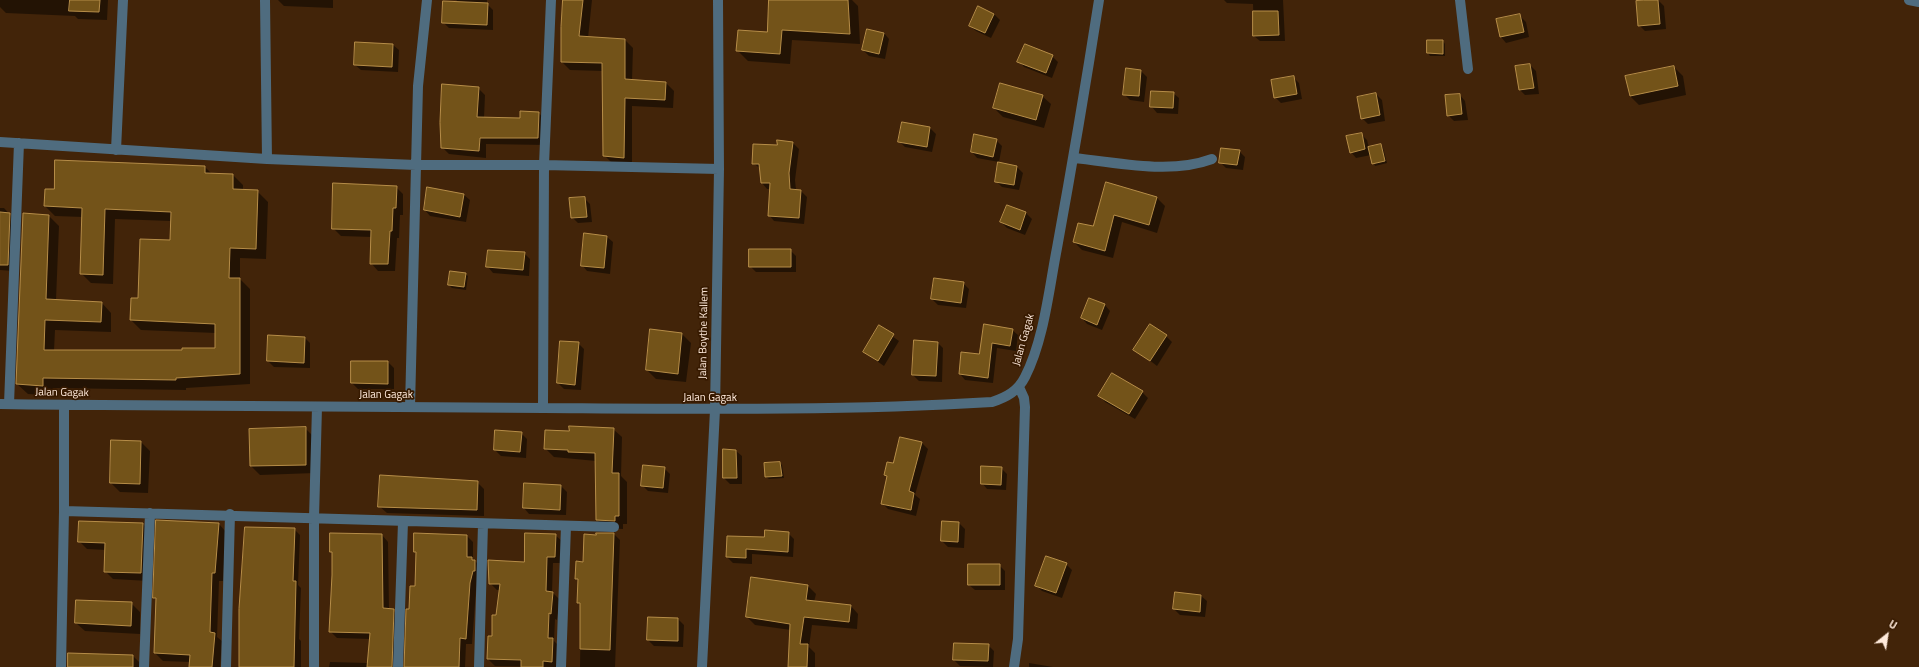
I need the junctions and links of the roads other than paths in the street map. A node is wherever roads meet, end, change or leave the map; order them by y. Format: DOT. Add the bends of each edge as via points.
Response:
graph roads {
  1 [pos="123,0"];
  2 [pos="265,0"];
  3 [pos="427,0"];
  4 [pos="551,0"];
  5 [pos="718,0"];
  6 [pos="1099,0"];
  7 [pos="1460,0"];
  8 [pos="1909,0"];
  9 [pos="1919,2"];
  10 [pos="1468,69"];
  11 [pos="0,142"];
  12 [pos="19,143"];
  13 [pos="116,150"];
  14 [pos="1074,158"];
  15 [pos="267,159"];
  16 [pos="1212,159"];
  17 [pos="416,165"];
  18 [pos="544,165"];
  19 [pos="718,169"];
  20 [pos="1019,387"];
  21 [pos="4,404"];
  22 [pos="64,405"];
  23 [pos="317,407"];
  24 [pos="410,407"];
  25 [pos="543,408"];
  26 [pos="715,410"];
  27 [pos="64,511"];
  28 [pos="150,512"];
  29 [pos="230,514"];
  30 [pos="314,518"];
  31 [pos="403,522"];
  32 [pos="484,524"];
  33 [pos="566,526"];
  34 [pos="614,527"];
  35 [pos="60,667"];
  36 [pos="144,667"];
  37 [pos="226,667"];
  38 [pos="314,667"];
  39 [pos="398,667"];
  40 [pos="479,667"];
  41 [pos="561,667"];
  42 [pos="702,667"];
  43 [pos="1014,667"];
  1 -- 13 [label="street"];
  2 -- 15 [label="street"];
  3 -- 17 [label="street" via="418,86"];
  4 -- 18 [label="street"];
  5 -- 19 [label="street, Jalan Boythe Kallem"];
  6 -- 14 [label="street, Jalan Gagak"];
  7 -- 10 [label="street"];
  8 -- 9 [label="street"];
  11 -- 12 [label="street"];
  12 -- 13 [label="street"];
  12 -- 21 [label="street"];
  13 -- 15 [label="street"];
  14 -- 16 [label="street" via="1178,167 1196,165"];
  14 -- 20 [label="street, Jalan Gagak" via="1040,335 1029,368"];
  15 -- 17 [label="street"];
  17 -- 18 [label="street"];
  17 -- 24 [label="street"];
  18 -- 19 [label="street"];
  18 -- 25 [label="street"];
  19 -- 26 [label="street, Jalan Boythe Kallem"];
  20 -- 26 [label="street, Jalan Gagak" via="1004,398 992,402 904,407"];
  20 -- 43 [label="street" via="1025,407 1018,632"];
  21 -- 22 [label="street, Jalan Gagak"];
  22 -- 23 [label="street, Jalan Gagak"];
  22 -- 27 [label="street"];
  23 -- 24 [label="street, Jalan Gagak"];
  23 -- 30 [label="street"];
  24 -- 25 [label="street, Jalan Gagak"];
  25 -- 26 [label="street, Jalan Gagak"];
  26 -- 42 [label="street, Jalan Boythe Kallem"];
  27 -- 28 [label="street"];
  27 -- 35 [label="street"];
  28 -- 29 [label="street"];
  28 -- 36 [label="street"];
  29 -- 30 [label="street"];
  29 -- 37 [label="street"];
  30 -- 31 [label="street"];
  30 -- 38 [label="street"];
  31 -- 32 [label="street"];
  31 -- 39 [label="street"];
  32 -- 33 [label="street"];
  32 -- 40 [label="street"];
  33 -- 34 [label="street"];
  33 -- 41 [label="street"];
}
